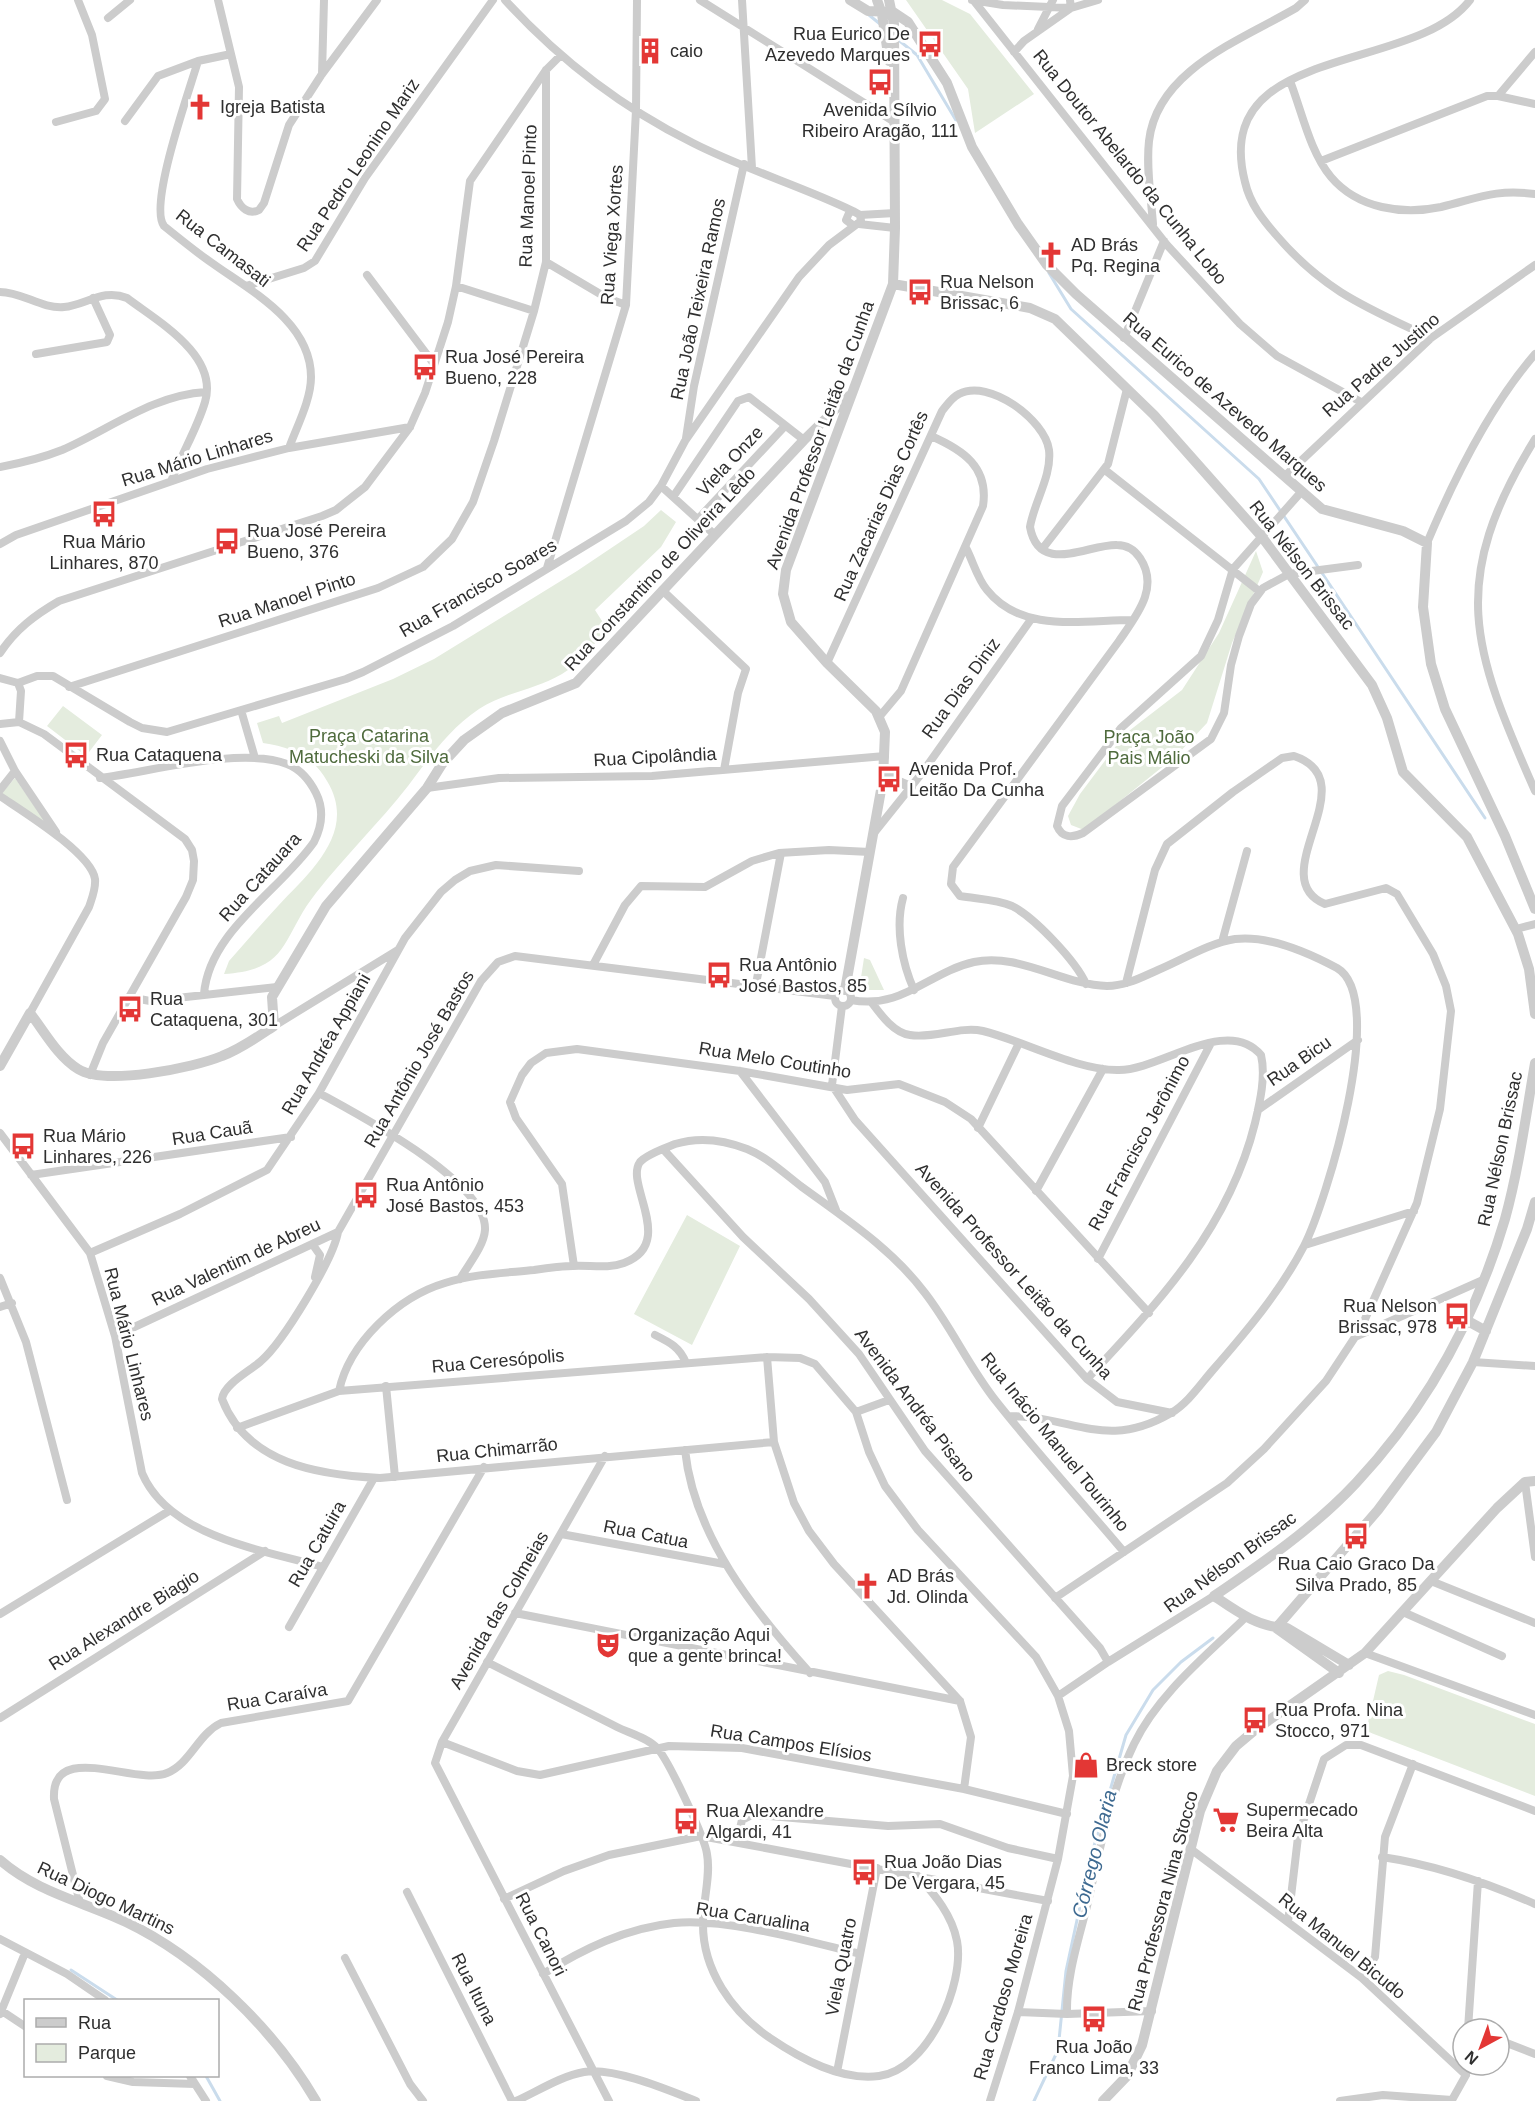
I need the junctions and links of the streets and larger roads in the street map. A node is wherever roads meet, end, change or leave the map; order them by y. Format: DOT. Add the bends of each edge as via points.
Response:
graph roads {
  1 [pos="78,0"];
  2 [pos="130,0"];
  3 [pos="218,0"];
  4 [pos="324,0"];
  5 [pos="377,0"];
  6 [pos="493,0"];
  7 [pos="505,0"];
  8 [pos="637,0"];
  9 [pos="700,0"];
  10 [pos="742,0"];
  11 [pos="850,0"];
  12 [pos="877,0"];
  13 [pos="890,0"];
  14 [pos="973,0"];
  15 [pos="1098,0"];
  16 [pos="1305,0"];
  17 [pos="1470,0"];
  18 [pos="1052,4"];
  19 [pos="1070,4"];
  20 [pos="887,13"];
  21 [pos="108,18"];
  22 [pos="744,29"];
  23 [pos="1037,31"];
  24 [pos="1014,52"];
  25 [pos="1535,52"];
  26 [pos="231,54"];
  27 [pos="560,56"];
  28 [pos="198,61"];
  29 [pos="546,70"];
  30 [pos="322,74"];
  31 [pos="1290,81"];
  32 [pos="1498,96"];
  33 [pos="1535,104"];
  34 [pos="636,110"];
  35 [pos="125,121"];
  36 [pos="893,121"];
  37 [pos="56,122"];
  38 [pos="1321,161"];
  39 [pos="748,166"];
  40 [pos="1535,194"];
  41 [pos="894,213"];
  42 [pos="853,219"];
  43 [pos="1153,225"];
  44 [pos="895,228"];
  45 [pos="1164,241"];
  46 [pos="546,262"];
  47 [pos="1535,265"];
  48 [pos="367,275"];
  49 [pos="893,284"];
  50 [pos="246,286"];
  51 [pos="456,286"];
  52 [pos="0,292"];
  53 [pos="93,298"];
  54 [pos="626,306"];
  55 [pos="534,310"];
  56 [pos="1124,338"];
  57 [pos="1431,338"];
  58 [pos="36,354"];
  59 [pos="1535,354"];
  60 [pos="434,364"];
  61 [pos="1127,389"];
  62 [pos="206,392"];
  63 [pos="849,396"];
  64 [pos="1361,402"];
  65 [pos="785,426"];
  66 [pos="410,428"];
  67 [pos="931,436"];
  68 [pos="1535,439"];
  69 [pos="804,440"];
  70 [pos="685,441"];
  71 [pos="289,448"];
  72 [pos="0,467"];
  73 [pos="1104,470"];
  74 [pos="1285,476"];
  75 [pos="172,479"];
  76 [pos="661,486"];
  77 [pos="1302,491"];
  78 [pos="673,497"];
  79 [pos="698,519"];
  80 [pos="715,535"];
  81 [pos="1262,537"];
  82 [pos="1427,543"];
  83 [pos="0,544"];
  84 [pos="966,548"];
  85 [pos="1043,548"];
  86 [pos="1358,565"];
  87 [pos="547,568"];
  88 [pos="1233,569"];
  89 [pos="1289,574"];
  90 [pos="662,590"];
  91 [pos="1259,591"];
  92 [pos="1032,618"];
  93 [pos="1132,621"];
  94 [pos="0,653"];
  95 [pos="827,663"];
  96 [pos="0,678"];
  97 [pos="18,683"];
  98 [pos="69,687"];
  99 [pos="241,710"];
  100 [pos="880,716"];
  101 [pos="19,722"];
  102 [pos="0,724"];
  103 [pos="0,741"];
  104 [pos="255,758"];
  105 [pos="885,762"];
  106 [pos="724,770"];
  107 [pos="15,771"];
  108 [pos="100,778"];
  109 [pos="911,787"];
  110 [pos="427,788"];
  111 [pos="0,790"];
  112 [pos="1535,791"];
  113 [pos="0,796"];
  114 [pos="873,833"];
  115 [pos="60,837"];
  116 [pos="1247,850"];
  117 [pos="870,852"];
  118 [pos="781,853"];
  119 [pos="579,872"];
  120 [pos="903,898"];
  121 [pos="1535,909"];
  122 [pos="1535,924"];
  123 [pos="1516,929"];
  124 [pos="1222,942"];
  125 [pos="398,950"];
  126 [pos="593,965"];
  127 [pos="1126,983"];
  128 [pos="756,984"];
  129 [pos="1086,984"];
  130 [pos="277,987"];
  131 [pos="845,990"];
  132 [pos="914,990"];
  133 [pos="204,994"];
  134 [pos="835,996"];
  135 [pos="129,997"];
  136 [pos="851,1000"];
  137 [pos="872,1003"];
  138 [pos="842,1006"];
  139 [pos="30,1013"];
  140 [pos="1535,1014"];
  141 [pos="274,1026"];
  142 [pos="1358,1040"];
  143 [pos="1019,1043"];
  144 [pos="1211,1043"];
  145 [pos="1535,1063"];
  146 [pos="0,1066"];
  147 [pos="1103,1069"];
  148 [pos="740,1071"];
  149 [pos="90,1075"];
  150 [pos="832,1085"];
  151 [pos="319,1093"];
  152 [pos="1258,1110"];
  153 [pos="978,1128"];
  154 [pos="0,1133"];
  155 [pos="291,1137"];
  156 [pos="393,1137"];
  157 [pos="663,1149"];
  158 [pos="31,1175"];
  159 [pos="1036,1191"];
  160 [pos="1535,1202"];
  161 [pos="836,1210"];
  162 [pos="1414,1211"];
  163 [pos="338,1232"];
  164 [pos="313,1245"];
  165 [pos="1305,1245"];
  166 [pos="90,1253"];
  167 [pos="1098,1258"];
  168 [pos="574,1266"];
  169 [pos="0,1278"];
  170 [pos="460,1279"];
  171 [pos="1483,1280"];
  172 [pos="314,1283"];
  173 [pos="12,1303"];
  174 [pos="0,1307"];
  175 [pos="1149,1313"];
  176 [pos="1466,1320"];
  177 [pos="1486,1331"];
  178 [pos="655,1335"];
  179 [pos="114,1336"];
  180 [pos="1357,1337"];
  181 [pos="767,1358"];
  182 [pos="1473,1362"];
  183 [pos="686,1363"];
  184 [pos="1535,1366"];
  185 [pos="1087,1379"];
  186 [pos="386,1386"];
  187 [pos="339,1391"];
  188 [pos="888,1400"];
  189 [pos="856,1412"];
  190 [pos="1172,1413"];
  191 [pos="1009,1416"];
  192 [pos="237,1428"];
  193 [pos="774,1442"];
  194 [pos="685,1450"];
  195 [pos="605,1456"];
  196 [pos="484,1467"];
  197 [pos="395,1477"];
  198 [pos="374,1478"];
  199 [pos="1530,1482"];
  200 [pos="67,1500"];
  201 [pos="170,1511"];
  202 [pos="561,1534"];
  203 [pos="266,1551"];
  204 [pos="1124,1552"];
  205 [pos="1535,1557"];
  206 [pos="724,1564"];
  207 [pos="323,1567"];
  208 [pos="1431,1581"];
  209 [pos="1214,1596"];
  210 [pos="1055,1598"];
  211 [pos="1402,1612"];
  212 [pos="515,1613"];
  213 [pos="0,1614"];
  214 [pos="1246,1617"];
  215 [pos="1535,1623"];
  216 [pos="289,1627"];
  217 [pos="1276,1628"];
  218 [pos="1365,1653"];
  219 [pos="1502,1656"];
  220 [pos="487,1662"];
  221 [pos="1108,1662"];
  222 [pos="1349,1665"];
  223 [pos="810,1673"];
  224 [pos="1339,1673"];
  225 [pos="1058,1696"];
  226 [pos="960,1701"];
  227 [pos="1535,1715"];
  228 [pos="0,1718"];
  229 [pos="442,1742"];
  230 [pos="657,1748"];
  231 [pos="1413,1764"];
  232 [pos="444,1781"];
  233 [pos="964,1789"];
  234 [pos="1535,1811"];
  235 [pos="1067,1814"];
  236 [pos="701,1836"];
  237 [pos="737,1841"];
  238 [pos="1192,1850"];
  239 [pos="1382,1857"];
  240 [pos="1058,1859"];
  241 [pos="0,1860"];
  242 [pos="877,1868"];
  243 [pos="918,1876"];
  244 [pos="1478,1881"];
  245 [pos="407,1892"];
  246 [pos="504,1899"];
  247 [pos="1048,1901"];
  248 [pos="80,1903"];
  249 [pos="1535,1904"];
  250 [pos="1288,1922"];
  251 [pos="702,1923"];
  252 [pos="0,1939"];
  253 [pos="25,1953"];
  254 [pos="860,1954"];
  255 [pos="345,1958"];
  256 [pos="543,1974"];
  257 [pos="1362,1978"];
  258 [pos="102,1999"];
  259 [pos="1152,2011"];
  260 [pos="1,2012"];
  261 [pos="1018,2012"];
  262 [pos="1065,2014"];
  263 [pos="1469,2017"];
  264 [pos="24,2026"];
  265 [pos="1511,2045"];
  266 [pos="1535,2054"];
  267 [pos="1451,2057"];
  268 [pos="593,2071"];
  269 [pos="837,2072"];
  270 [pos="111,2077"];
  271 [pos="191,2077"];
  272 [pos="1463,2077"];
  273 [pos="195,2085"];
  274 [pos="206,2101"];
  275 [pos="316,2101"];
  276 [pos="423,2101"];
  277 [pos="514,2101"];
  278 [pos="609,2101"];
  279 [pos="696,2101"];
  280 [pos="990,2101"];
  281 [pos="1103,2101"];
  282 [pos="1340,2101"];
  283 [pos="1452,2101"];
  1 -- 37 [label="street" via="92,35 105,99 96,111"];
  2 -- 21 [label="street"];
  3 -- 26 [label="street"];
  4 -- 30 [label="street"];
  5 -- 30 [label="street"];
  6 -- 50 [label="street, Rua Pedro Leonino Mariz" via="365,178 315,261"];
  7 -- 27 [label="street"];
  8 -- 34 [label="street, Rua Viega Xortes"];
  9 -- 22 [label="street"];
  10 -- 22 [label="street, Rua João Teixeira Ramos"];
  11 -- 20 [label="street" via="868,11"];
  12 -- 20 [label="street"];
  13 -- 20 [label="street"];
  14 -- 18 [label="street"];
  14 -- 24 [label="street, Rua Doutor Abelardo da Cunha Lobo"];
  15 -- 19 [label="street"];
  16 -- 43 [label="street" via="1188,73 1169,92 1156,113 1149,140"];
  17 -- 31 [label="street" via="1437,28"];
  18 -- 19 [label="street"];
  18 -- 23 [label="street"];
  19 -- 23 [label="street"];
  20 -- 36 [label="street, Avenida Professor Leitão da Cunha" via="894,79"];
  20 -- 56 [label="street, Rua Eurico de Azevedo Marques" via="908,22 939,67 972,147 1017,225 1047,265"];
  22 -- 36 [label="street"];
  22 -- 39 [label="street, Rua João Teixeira Ramos"];
  23 -- 24 [label="street"];
  24 -- 43 [label="street, Rua Doutor Abelardo da Cunha Lobo"];
  25 -- 32 [label="street"];
  26 -- 28 [label="street"];
  26 -- 30 [label="street" via="238,87 237,199 250,212 259,210 264,203 285,135"];
  27 -- 29 [label="street"];
  27 -- 34 [label="street"];
  28 -- 35 [label="street" via="158,76"];
  28 -- 50 [label="street, Rua Camasati" via="166,170 160,218 164,226"];
  29 -- 46 [label="street, Rua Manoel Pinto"];
  29 -- 51 [label="street" via="470,181"];
  31 -- 38 [label="street"];
  31 -- 57 [label="street" via="1264,96 1244,128 1241,170 1253,204 1288,249 1329,287"];
  32 -- 33 [label="street"];
  32 -- 38 [label="street" via="1487,96"];
  34 -- 39 [label="street" via="695,145"];
  34 -- 54 [label="street, Rua Viega Xortes"];
  36 -- 41 [label="street, Avenida Professor Leitão da Cunha"];
  38 -- 40 [label="street" via="1342,187 1393,211 1440,207 1496,192"];
  39 -- 42 [label="street" via="832,203"];
  39 -- 70 [label="street, Rua João Teixeira Ramos" via="694,386"];
  41 -- 42 [label="street"];
  41 -- 44 [label="street, Avenida Professor Leitão da Cunha"];
  42 -- 44 [label="street"];
  42 -- 70 [label="street, Rua Francisco Soares" via="799,277"];
  43 -- 45 [label="street, Rua Doutor Abelardo da Cunha Lobo"];
  44 -- 49 [label="street, Avenida Professor Leitão da Cunha"];
  45 -- 56 [label="street"];
  45 -- 64 [label="street, Rua Doutor Abelardo da Cunha Lobo" via="1240,324 1277,356"];
  46 -- 54 [label="street"];
  46 -- 55 [label="street, Rua Manoel Pinto"];
  47 -- 57 [label="street, Rua Padre Justino"];
  48 -- 60 [label="street"];
  49 -- 61 [label="street, Rua Nélson Brissac" via="1041,312 1061,325"];
  49 -- 63 [label="street, Avenida Professor Leitão da Cunha"];
  50 -- 71 [label="street, Rua Camasati" via="290,324 310,364 310,391"];
  51 -- 55 [label="street"];
  51 -- 60 [label="street"];
  52 -- 53 [label="street" via="55,307"];
  53 -- 58 [label="street" via="111,335 107,342"];
  53 -- 62 [label="street" via="107,294 127,298 186,346 196,358"];
  54 -- 87 [label="street, Rua Viega Xortes"];
  55 -- 98 [label="street, Rua Manoel Pinto" via="473,502 452,539 436,557 378,588"];
  56 -- 74 [label="street, Rua Eurico de Azevedo Marques"];
  57 -- 64 [label="street, Rua Padre Justino"];
  59 -- 82 [label="street" via="1519,373 1465,463"];
  60 -- 66 [label="street"];
  61 -- 73 [label="street"];
  61 -- 81 [label="street, Rua Nélson Brissac"];
  62 -- 72 [label="street" via="159,401 61,450"];
  62 -- 75 [label="street" via="206,401"];
  63 -- 69 [label="street, Rua Constantino de Oliveira Lêdo"];
  63 -- 95 [label="street, Avenida Professor Leitão da Cunha" via="783,583 791,622"];
  64 -- 74 [label="street, Rua Padre Justino"];
  65 -- 69 [label="street"];
  65 -- 78 [label="street" via="749,397 741,398"];
  65 -- 79 [label="street, Viela Onze"];
  66 -- 71 [label="street, Rua Mário Linhares"];
  66 -- 94 [label="street" via="365,487 336,510 59,601 33,615"];
  67 -- 84 [label="street" via="970,458 983,481 985,495 980,516"];
  67 -- 85 [label="street, Rua Zacarias Dias Cortês" via="942,411 964,392 994,395 1029,418 1044,435 1049,452 1030,527 1033,538"];
  67 -- 95 [label="street, Rua Zacarias Dias Cortês"];
  68 -- 112 [label="street" via="1494,518 1476,589 1483,657 1500,710"];
  69 -- 80 [label="street, Rua Constantino de Oliveira Lêdo"];
  70 -- 76 [label="street, Rua Francisco Soares"];
  71 -- 75 [label="street, Rua Mário Linhares"];
  73 -- 85 [label="street"];
  73 -- 88 [label="street"];
  74 -- 77 [label="street, Rua Eurico de Azevedo Marques"];
  75 -- 83 [label="street, Rua Mário Linhares"];
  76 -- 78 [label="street, Viela Onze"];
  76 -- 87 [label="street, Rua Francisco Soares" via="626,521"];
  77 -- 81 [label="street"];
  77 -- 82 [label="street, Rua Eurico de Azevedo Marques" via="1326,512 1403,531"];
  78 -- 79 [label="street, Viela Onze"];
  79 -- 80 [label="street, Viela Onze"];
  80 -- 90 [label="street, Rua Constantino de Oliveira Lêdo"];
  81 -- 88 [label="street"];
  81 -- 89 [label="street, Rua Nélson Brissac"];
  82 -- 121 [label="street" via="1423,607 1431,664 1445,709"];
  84 -- 92 [label="street" via="987,591"];
  84 -- 100 [label="street" via="901,691"];
  85 -- 93 [label="street" via="1060,555 1115,545 1134,551 1146,569 1148,589"];
  86 -- 89 [label="street"];
  87 -- 99 [label="street, Rua Francisco Soares" via="453,626 363,672"];
  88 -- 91 [label="street"];
  88 -- 91 [label="street" via="1218,620 1201,656 1136,713 1103,750 1062,806 1057,826 1064,835 1083,833 1211,739 1224,713 1239,636"];
  89 -- 91 [label="street"];
  89 -- 123 [label="street, Rua Nélson Brissac" via="1372,685 1387,718 1402,772 1463,832"];
  90 -- 106 [label="street" via="746,669"];
  90 -- 110 [label="street, Rua Constantino de Oliveira Lêdo" via="576,684 519,705 485,724 442,764"];
  92 -- 93 [label="street" via="1046,622"];
  92 -- 109 [label="street, Rua Dias Diniz"];
  93 -- 129 [label="street" via="950,876 951,885 960,896 1003,903 1025,914 1079,969"];
  95 -- 100 [label="street, Avenida Professor Leitão da Cunha"];
  96 -- 97 [label="street"];
  97 -- 98 [label="street, Rua Francisco Soares" via="37,676 53,676"];
  97 -- 101 [label="street"];
  98 -- 99 [label="street, Rua Francisco Soares" via="130,723 153,731 167,732"];
  99 -- 104 [label="street"];
  100 -- 105 [label="street" via="885,732"];
  101 -- 102 [label="street"];
  101 -- 108 [label="street" via="44,734"];
  103 -- 107 [label="street"];
  104 -- 108 [label="street, Rua Catauara"];
  104 -- 133 [label="street, Rua Catauara" via="289,764 304,776 319,800 319,831 308,852 216,952 205,978"];
  105 -- 106 [label="street, Rua Cipolândia"];
  105 -- 109 [label="street" via="897,781"];
  105 -- 114 [label="street"];
  106 -- 110 [label="street, Rua Cipolândia" via="614,778 499,778"];
  107 -- 111 [label="street"];
  107 -- 115 [label="street"];
  108 -- 135 [label="street" via="185,839 194,861 193,880 186,897"];
  109 -- 114 [label="street, Rua Dias Diniz"];
  110 -- 130 [label="street, Rua Constantino de Oliveira Lêdo" via="326,906"];
  113 -- 115 [label="street"];
  114 -- 117 [label="street"];
  115 -- 139 [label="street" via="87,862 95,878 95,890"];
  116 -- 124 [label="street"];
  117 -- 118 [label="street"];
  117 -- 131 [label="street"];
  118 -- 126 [label="street" via="752,861 705,887 641,886 625,905"];
  118 -- 128 [label="street"];
  119 -- 125 [label="street, Rua Andréa Appiani" via="510,865 470,871 441,892"];
  120 -- 132 [label="street" via="901,943"];
  122 -- 123 [label="street"];
  123 -- 140 [label="street, Rua Nélson Brissac" via="1529,969"];
  124 -- 127 [label="street"];
  124 -- 142 [label="street" via="1264,940 1339,969 1351,985 1358,1016"];
  125 -- 141 [label="street"];
  125 -- 151 [label="street, Rua Andréa Appiani"];
  126 -- 128 [label="street, Rua Antônio José Bastos"];
  126 -- 156 [label="street, Rua Antônio José Bastos" via="515,956 492,967"];
  127 -- 129 [label="street"];
  127 -- 162 [label="street" via="1155,870 1167,844 1282,758 1294,756 1310,764 1320,774 1323,785 1308,850 1305,889 1324,904 1386,888 1394,891 1432,954 1449,997 1451,1011 1440,1109"];
  128 -- 134 [label="street, Rua Antônio José Bastos"];
  129 -- 132 [label="street" via="986,960 962,966"];
  130 -- 133 [label="street"];
  130 -- 141 [label="street, Rua Constantino de Oliveira Lêdo" via="271,1002"];
  131 -- 134 [label="street"];
  131 -- 136 [label="street"];
  132 -- 137 [label="street"];
  133 -- 135 [label="street" via="144,1001"];
  134 -- 138 [label="street"];
  135 -- 149 [label="street"];
  136 -- 137 [label="street"];
  136 -- 138 [label="street"];
  137 -- 143 [label="street" via="891,1025 911,1035 974,1030"];
  138 -- 150 [label="street"];
  139 -- 146 [label="street"];
  139 -- 149 [label="street" via="71,1065"];
  141 -- 149 [label="street" via="231,1053 190,1066 103,1077"];
  142 -- 152 [label="street, Rua Bicu"];
  142 -- 165 [label="street" via="1338,1156"];
  143 -- 147 [label="street"];
  143 -- 153 [label="street"];
  144 -- 147 [label="street" via="1131,1069"];
  144 -- 152 [label="street" via="1236,1040 1261,1055"];
  144 -- 167 [label="street, Rua Francisco Jerônimo"];
  145 -- 171 [label="street, Rua Nélson Brissac" via="1505,1218"];
  147 -- 159 [label="street"];
  148 -- 150 [label="street, Rua Melo Coutinho"];
  148 -- 161 [label="street" via="825,1182"];
  148 -- 168 [label="street, Rua Melo Coutinho" via="577,1049 546,1053 531,1063 517,1084 511,1108 562,1184"];
  150 -- 153 [label="street, Rua Melo Coutinho" via="856,1090 899,1084 945,1102"];
  150 -- 185 [label="street, Avenida Professor Leitão da Cunha" via="855,1120"];
  151 -- 155 [label="street, Rua Andréa Appiani"];
  151 -- 156 [label="street"];
  152 -- 175 [label="street" via="1246,1161 1228,1197 1181,1273"];
  153 -- 159 [label="street, Rua Melo Coutinho"];
  154 -- 158 [label="street, Rua Mário Linhares"];
  155 -- 158 [label="street, Rua Cauã"];
  155 -- 166 [label="street, Rua Andréa Appiani" via="277,1159 260,1175"];
  156 -- 163 [label="street, Rua Antônio José Bastos"];
  156 -- 170 [label="street" via="442,1169 480,1209 483,1237"];
  157 -- 161 [label="street, Rua Inácio Manuel Tourinho" via="698,1140 745,1148"];
  157 -- 168 [label="street, Rua Inácio Manuel Tourinho" via="638,1166 648,1222 646,1240 639,1253 618,1264"];
  157 -- 188 [label="street, Avenida Andréa Pisano" via="743,1237 860,1354"];
  158 -- 166 [label="street, Rua Mário Linhares"];
  159 -- 167 [label="street, Rua Melo Coutinho"];
  160 -- 177 [label="street"];
  161 -- 191 [label="street, Rua Inácio Manuel Tourinho" via="873,1239 925,1293 969,1365"];
  162 -- 165 [label="street"];
  162 -- 180 [label="street"];
  163 -- 164 [label="street, Rua Valentim de Abreu"];
  163 -- 172 [label="street, Rua Antônio José Bastos" via="324,1271"];
  164 -- 172 [label="street, Rua Antônio José Bastos" via="320,1255"];
  164 -- 179 [label="street, Rua Valentim de Abreu"];
  165 -- 190 [label="street" via="1251,1326"];
  166 -- 179 [label="street, Rua Mário Linhares"];
  167 -- 175 [label="street, Rua Melo Coutinho"];
  168 -- 170 [label="street, Rua Inácio Manuel Tourinho"];
  169 -- 173 [label="street"];
  170 -- 187 [label="street, Rua Inácio Manuel Tourinho" via="424,1291 368,1334 346,1365"];
  171 -- 176 [label="street, Rua Nélson Brissac"];
  171 -- 180 [label="street"];
  172 -- 192 [label="street, Rua Antônio José Bastos" via="272,1350 223,1395"];
  173 -- 174 [label="street"];
  173 -- 200 [label="street" via="38,1381"];
  175 -- 185 [label="street"];
  176 -- 177 [label="street"];
  176 -- 209 [label="street, Rua Nélson Brissac" via="1438,1377 1356,1483 1272,1557"];
  177 -- 182 [label="street"];
  178 -- 183 [label="street" via="682,1352"];
  179 -- 201 [label="street, Rua Mário Linhares" via="142,1473 149,1489"];
  180 -- 204 [label="street" via="1326,1381 1253,1461"];
  181 -- 183 [label="street, Rua Ceresópolis"];
  181 -- 189 [label="street, Rua Ceresópolis" via="800,1358 815,1364"];
  181 -- 193 [label="street"];
  182 -- 184 [label="street"];
  182 -- 217 [label="street" via="1436,1432 1410,1470"];
  183 -- 186 [label="street, Rua Ceresópolis"];
  185 -- 190 [label="street, Avenida Professor Leitão da Cunha" via="1117,1402"];
  186 -- 187 [label="street, Rua Ceresópolis"];
  186 -- 197 [label="street"];
  187 -- 192 [label="street, Rua Ceresópolis"];
  188 -- 189 [label="street"];
  188 -- 210 [label="street, Avenida Andréa Pisano" via="924,1451"];
  189 -- 225 [label="street, Rua Cardoso Moreira" via="885,1486 918,1530 1036,1657"];
  190 -- 191 [label="street" via="1139,1428 1112,1433 1037,1417"];
  191 -- 204 [label="street, Rua Inácio Manuel Tourinho"];
  192 -- 198 [label="street, Rua Chimarrão" via="251,1443 284,1462 336,1475"];
  193 -- 194 [label="street, Rua Chimarrão"];
  193 -- 226 [label="street" via="794,1503 808,1531"];
  194 -- 195 [label="street, Rua Chimarrão"];
  194 -- 206 [label="street" via="700,1507"];
  195 -- 196 [label="street, Rua Chimarrão"];
  195 -- 202 [label="street, Avenida das Colmeias"];
  196 -- 197 [label="street, Rua Chimarrão"];
  196 -- 248 [label="street, Rua Caraíva" via="348,1701 221,1723 168,1773 77,1767 62,1774 54,1799"];
  197 -- 198 [label="street, Rua Chimarrão"];
  198 -- 207 [label="street, Rua Catuira"];
  199 -- 205 [label="street"];
  199 -- 208 [label="street, Rua Professora Nina Stocco" via="1497,1508"];
  201 -- 203 [label="street, Rua Mário Linhares" via="223,1540"];
  201 -- 213 [label="street"];
  202 -- 206 [label="street, Rua Catua"];
  202 -- 212 [label="street, Avenida das Colmeias"];
  203 -- 207 [label="street, Rua Mário Linhares"];
  203 -- 228 [label="street, Rua Alexandre Biagio"];
  204 -- 210 [label="street"];
  206 -- 223 [label="street"];
  207 -- 216 [label="street, Rua Catuira"];
  208 -- 211 [label="street, Rua Professora Nina Stocco"];
  208 -- 215 [label="street"];
  209 -- 214 [label="street"];
  209 -- 221 [label="street, Rua Nélson Brissac"];
  210 -- 221 [label="street, Avenida Andréa Pisano"];
  211 -- 218 [label="street, Rua Professora Nina Stocco"];
  211 -- 219 [label="street"];
  212 -- 220 [label="street, Avenida das Colmeias"];
  212 -- 223 [label="street"];
  214 -- 217 [label="street"];
  214 -- 262 [label="street" via="1154,1712 1134,1742 1100,1851 1069,1981"];
  217 -- 222 [label="street" via="1287,1628"];
  217 -- 224 [label="street"];
  218 -- 222 [label="street, Rua Professora Nina Stocco"];
  218 -- 227 [label="street"];
  220 -- 229 [label="street, Avenida das Colmeias"];
  220 -- 230 [label="street"];
  221 -- 225 [label="street, Rua Nélson Brissac"];
  222 -- 224 [label="street, Rua Professora Nina Stocco"];
  223 -- 226 [label="street"];
  224 -- 238 [label="street, Rua Professora Nina Stocco" via="1236,1746 1208,1791"];
  225 -- 235 [label="street, Rua Cardoso Moreira" via="1072,1753"];
  226 -- 233 [label="street" via="971,1737"];
  229 -- 230 [label="street, Rua Campos Elísios" via="518,1771 540,1775"];
  229 -- 232 [label="street, Avenida das Colmeias" via="435,1763"];
  230 -- 233 [label="street, Rua Campos Elísios" via="741,1748"];
  230 -- 236 [label="street"];
  231 -- 234 [label="street"];
  231 -- 239 [label="street" via="1385,1838"];
  231 -- 250 [label="street" via="1361,1745 1346,1744 1324,1759 1298,1837"];
  232 -- 246 [label="street, Rua Canori"];
  233 -- 235 [label="street, Rua Campos Elísios"];
  235 -- 240 [label="street, Rua Cardoso Moreira"];
  236 -- 237 [label="street"];
  236 -- 246 [label="street" via="609,1855"];
  236 -- 251 [label="street" via="708,1864"];
  237 -- 240 [label="street" via="742,1820 752,1815 888,1826 940,1824 1028,1854"];
  237 -- 242 [label="street"];
  238 -- 250 [label="street, Rua Manuel Bicudo"];
  238 -- 259 [label="street, Rua Professora Nina Stocco"];
  239 -- 244 [label="street" via="1416,1862"];
  239 -- 257 [label="street" via="1375,1957"];
  240 -- 247 [label="street, Rua Cardoso Moreira"];
  241 -- 248 [label="street, Rua Diogo Martins" via="32,1883"];
  242 -- 243 [label="street"];
  242 -- 254 [label="street, Viela Quatro"];
  243 -- 247 [label="street"];
  243 -- 269 [label="street" via="942,1905 958,1943 954,1985 946,2008 924,2045 896,2071 881,2076"];
  244 -- 249 [label="street"];
  244 -- 263 [label="street"];
  245 -- 277 [label="street, Rua Ituna"];
  246 -- 256 [label="street, Rua Canori"];
  247 -- 261 [label="street, Rua Cardoso Moreira"];
  248 -- 275 [label="street, Rua Diogo Martins" via="145,1932 201,1967 283,2054"];
  250 -- 257 [label="street, Rua Manuel Bicudo"];
  251 -- 254 [label="street, Rua Carualina"];
  251 -- 256 [label="street, Rua Carualina" via="676,1923 631,1932 584,1950"];
  251 -- 269 [label="street" via="709,1962 733,2004 770,2038"];
  252 -- 253 [label="street"];
  253 -- 258 [label="street" via="67,1974"];
  253 -- 260 [label="street"];
  254 -- 269 [label="street, Viela Quatro"];
  255 -- 276 [label="street" via="410,2084"];
  256 -- 268 [label="street, Rua Canori"];
  257 -- 267 [label="street, Rua Manuel Bicudo"];
  259 -- 262 [label="street"];
  259 -- 281 [label="street, Rua Professora Nina Stocco" via="1131,2069"];
  260 -- 264 [label="street"];
  261 -- 262 [label="street"];
  261 -- 280 [label="street, Rua Cardoso Moreira"];
  265 -- 266 [label="street"];
  268 -- 277 [label="street" via="568,2077"];
  268 -- 278 [label="street, Rua Canori"];
  268 -- 279 [label="street"];
  270 -- 273 [label="street"];
  271 -- 273 [label="street"];
  272 -- 283 [label="street"];
  273 -- 274 [label="street"];
  282 -- 283 [label="street" via="1383,2095"];
}
